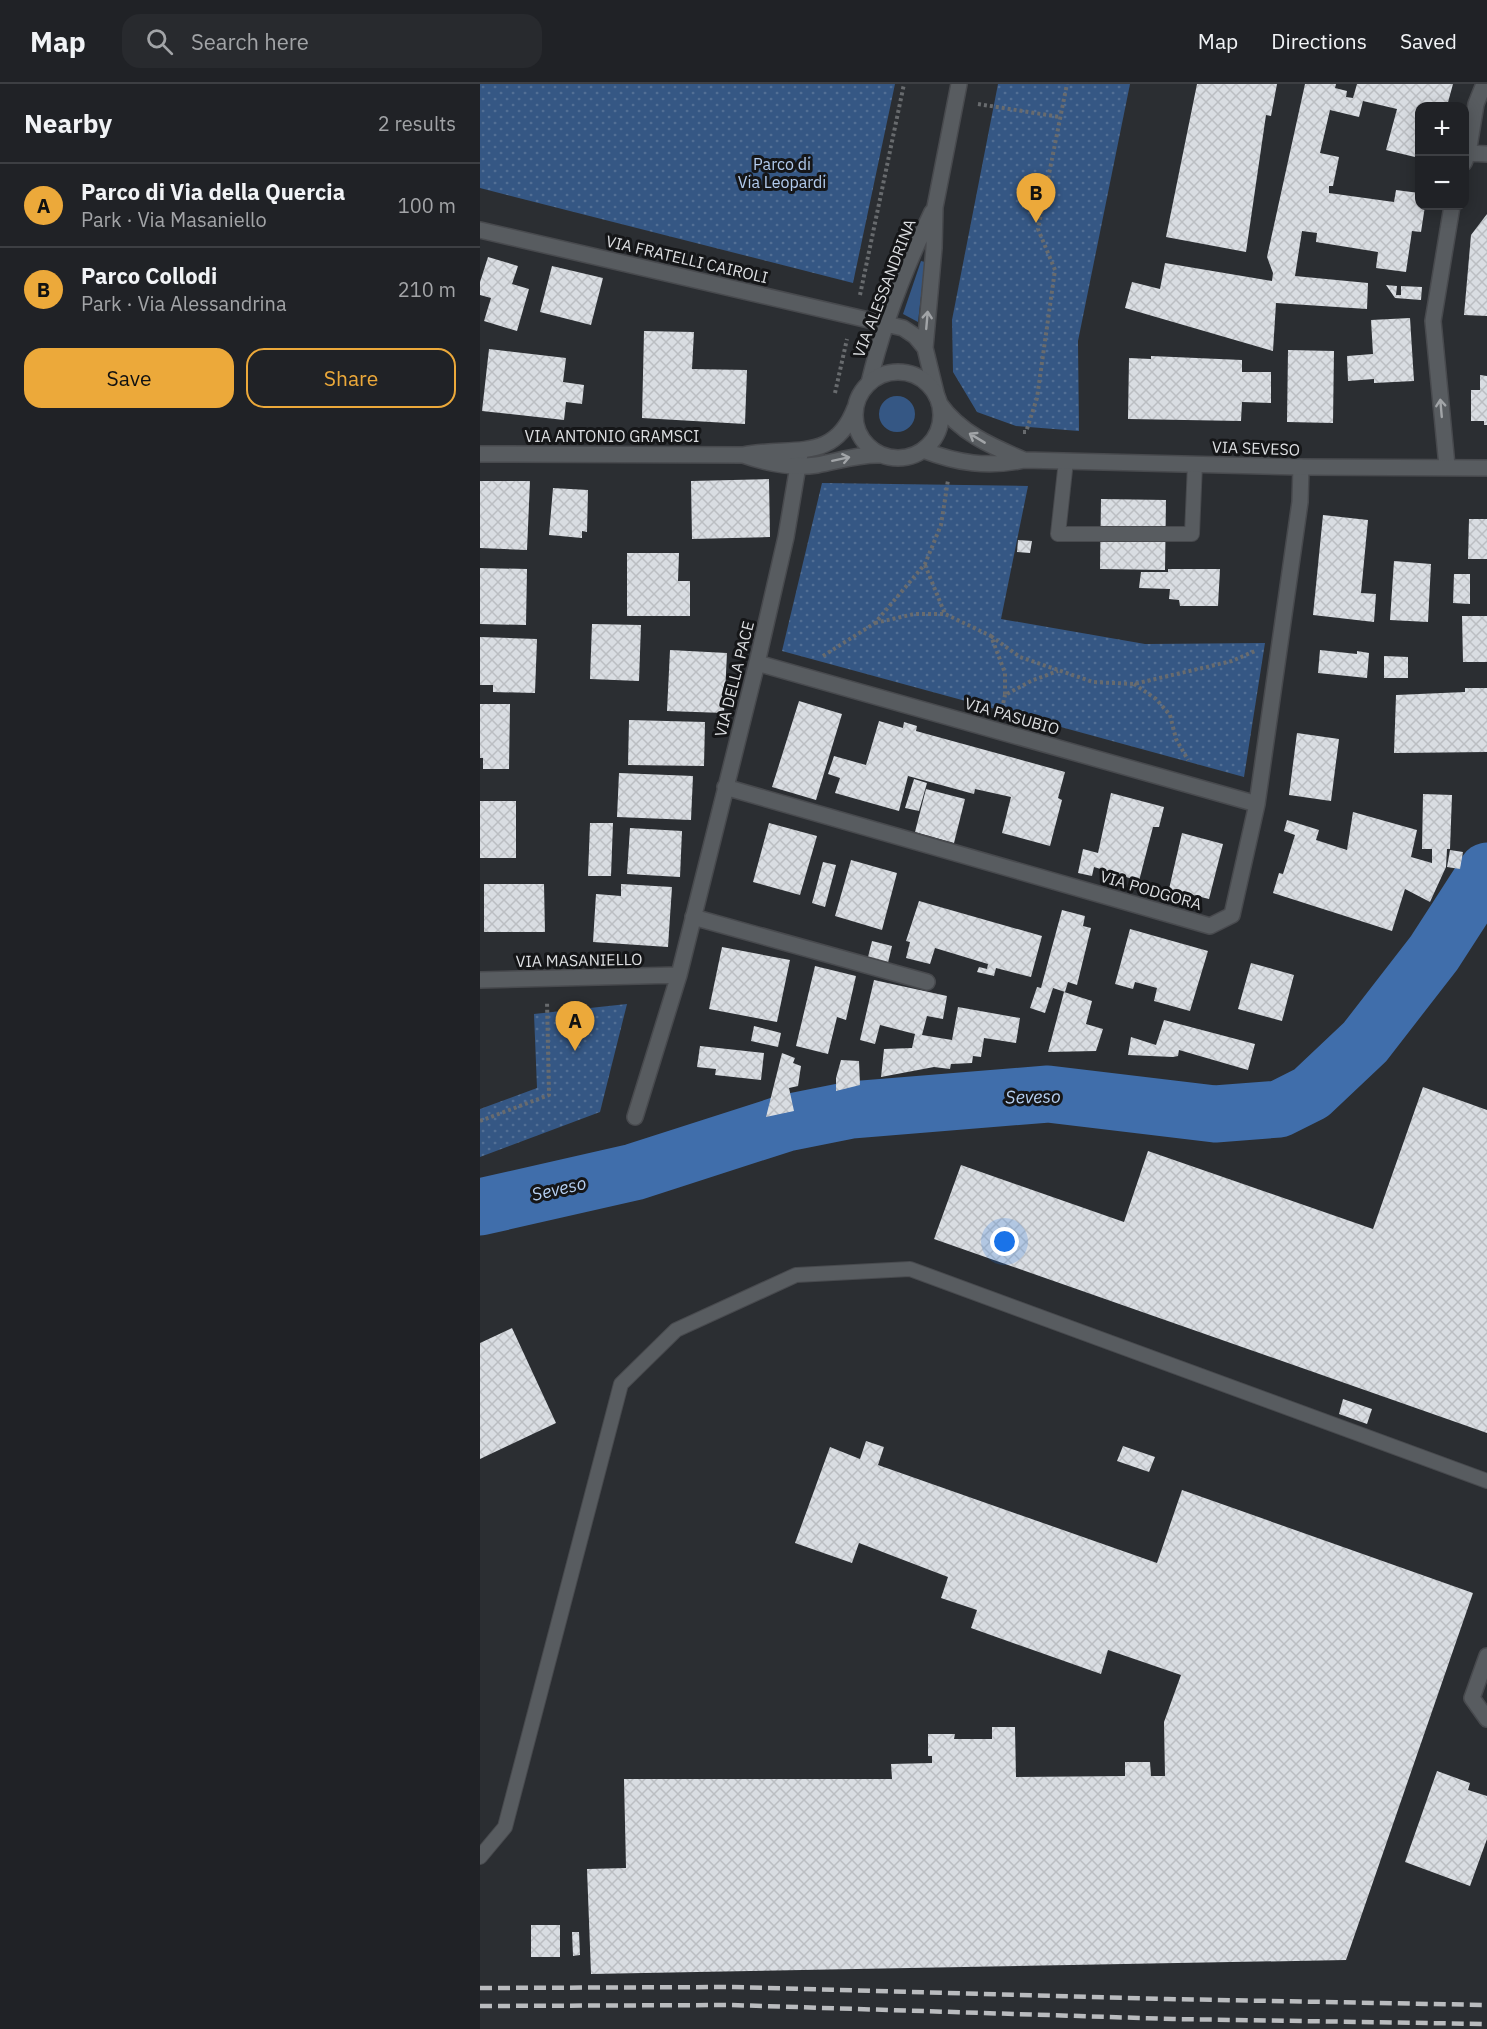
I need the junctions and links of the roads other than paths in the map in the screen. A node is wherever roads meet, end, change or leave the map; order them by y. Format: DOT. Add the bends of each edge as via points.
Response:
graph roads {
  1 [pos="959,84"];
  2 [pos="1484,84"];
  3 [pos="1487,154"];
  4 [pos="1466,156"];
  5 [pos="1469,157"];
  6 [pos="935,207"];
  7 [pos="1451,210"];
  8 [pos="480,230"];
  9 [pos="886,324"];
  10 [pos="925,348"];
  11 [pos="869,383"];
  12 [pos="938,400"];
  13 [pos="855,408"];
  14 [pos="801,449"];
  15 [pos="923,450"];
  16 [pos="480,454"];
  17 [pos="743,454"];
  18 [pos="882,455"];
  19 [pos="1024,460"];
  20 [pos="1066,462"];
  21 [pos="1195,464"];
  22 [pos="799,465"];
  23 [pos="1447,466"];
  24 [pos="1301,467"];
  25 [pos="1487,468"];
  26 [pos="757,663"];
  27 [pos="725,787"];
  28 [pos="1257,804"];
  29 [pos="693,917"];
  30 [pos="679,975"];
  31 [pos="480,980"];
  32 [pos="927,981"];
  33 [pos="635,1117"];
  34 [pos="1487,1481"];
  35 [pos="1487,1656"];
  36 [pos="1487,1719"];
  37 [pos="480,1857"];
  1 -- 6 [label="street, VIA ALESSANDRINA"];
  2 -- 4 [label="street" via="1476,104"];
  3 -- 5 [label="street"];
  6 -- 9 [label="street, VIA ALESSANDRINA"];
  10 -- 6 [label="street, VIA ALESSANDRINA, one-way"];
  23 -- 7 [label="street, one-way" via="1434,321"];
  8 -- 9 [label="street, VIA FRATELLI CAIROLI"];
  9 -- 10 [label="street, VIA FRATELLI CAIROLI" via="903,328"];
  9 -- 11 [label="street, VIA ALESSANDRINA"];
  10 -- 12 [label="street, VIA ALESSANDRINA"];
  11 -- 12 [label="street" via="880,376 907,373 920,378"];
  11 -- 13 [label="street"];
  12 -- 15 [label="street" via="938,429"];
  19 -- 12 [label="street, VIA SEVESO, one-way" via="969,433 948,416"];
  13 -- 14 [label="street, VIA ANTONIO GRAMSCI" via="841,436"];
  13 -- 18 [label="street" via="860,436"];
  14 -- 17 [label="street, VIA ANTONIO GRAMSCI"];
  14 -- 22 [label="street, VIA DELLA PACE"];
  15 -- 18 [label="street" via="903,457"];
  15 -- 19 [label="street, VIA SEVESO" via="953,462 1000,466"];
  16 -- 17 [label="street, VIA ANTONIO GRAMSCI"];
  17 -- 22 [label="street, VIA ANTONIO GRAMSCI" via="767,463"];
  22 -- 18 [label="street, VIA ANTONIO GRAMSCI, one-way"];
  19 -- 20 [label="street, VIA SEVESO"];
  20 -- 21 [label="street, VIA SEVESO"];
  20 -- 21 [label="lane" via="1058,534 1192,534"];
  21 -- 24 [label="street, VIA SEVESO"];
  22 -- 26 [label="street, VIA DELLA PACE"];
  23 -- 24 [label="street, VIA SEVESO"];
  23 -- 25 [label="street, VIA SEVESO"];
  24 -- 28 [label="street, VIA PODGORA" via="1300,502"];
  26 -- 27 [label="street, VIA DELLA PACE"];
  26 -- 28 [label="street, VIA PASUBIO"];
  27 -- 28 [label="street, VIA PODGORA" via="1210,926 1232,915"];
  27 -- 29 [label="street, VIA DELLA PACE"];
  29 -- 30 [label="street, VIA DELLA PACE"];
  29 -- 32 [label="street"];
  30 -- 31 [label="street, VIA MASANIELLO"];
  30 -- 33 [label="street, VIA DELLA PACE"];
  34 -- 37 [label="lane" via="910,1269 796,1275 676,1330 621,1384 505,1827"];
  35 -- 36 [label="street" via="1472,1698"];
}
